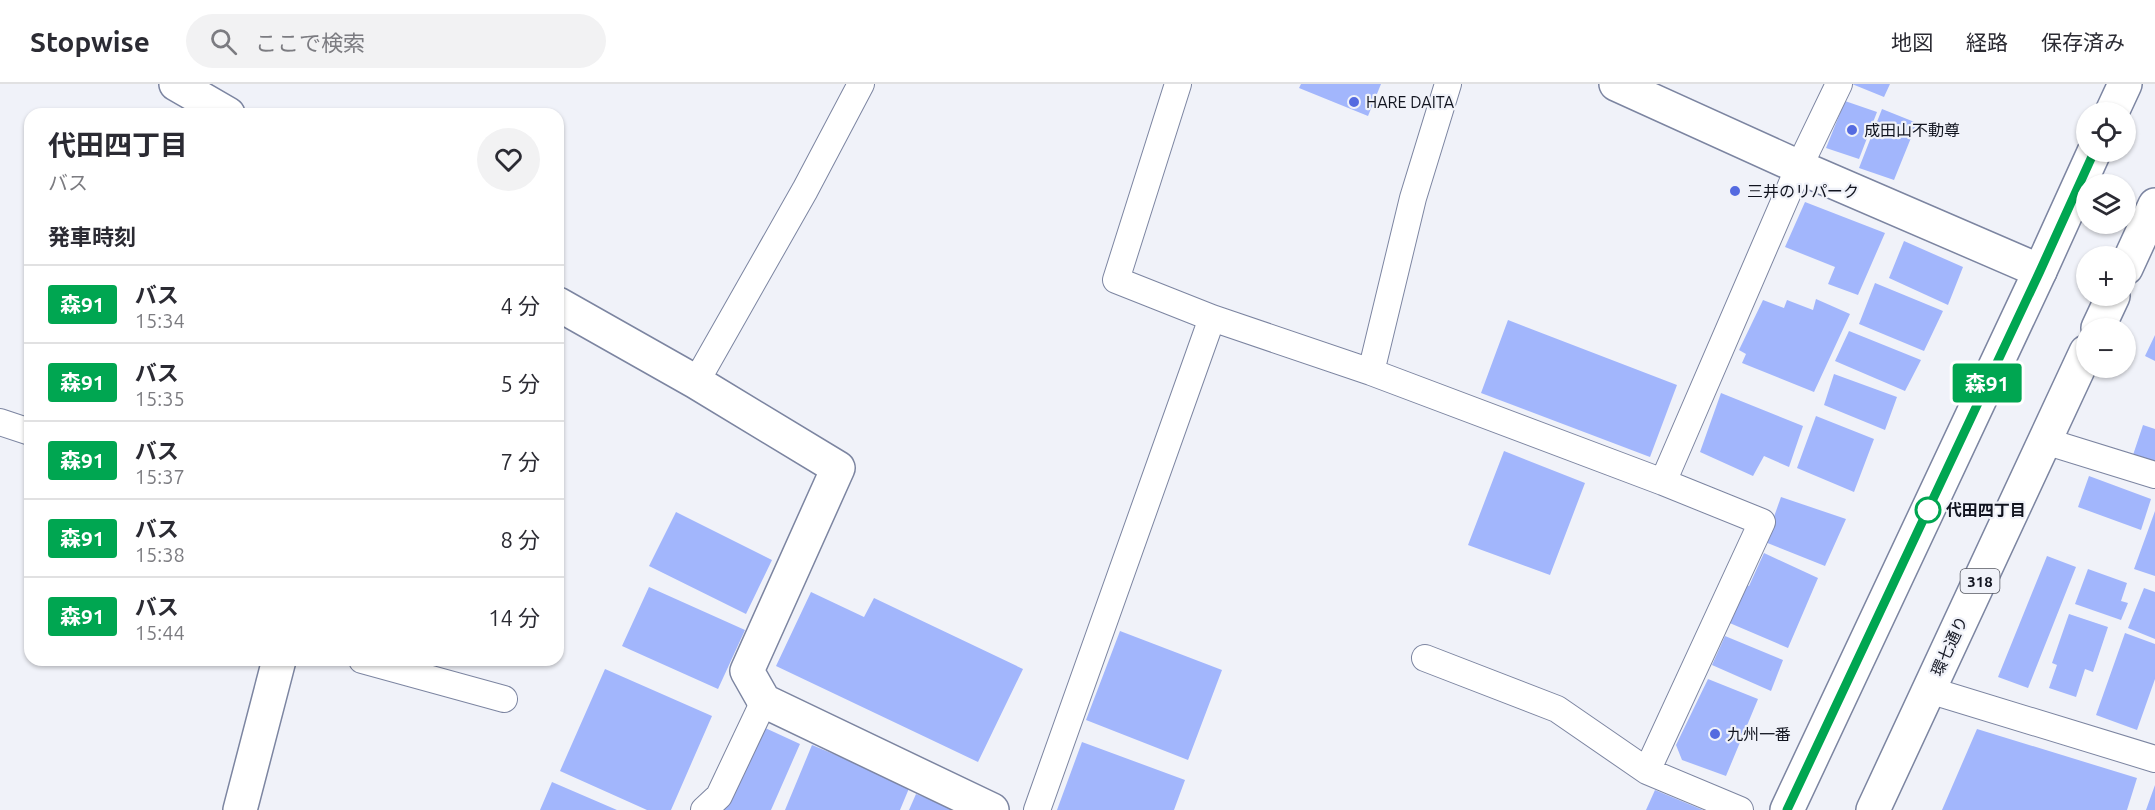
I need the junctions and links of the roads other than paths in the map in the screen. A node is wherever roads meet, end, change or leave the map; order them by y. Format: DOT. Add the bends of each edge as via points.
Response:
graph roads {
  1 [pos="176,84"];
  2 [pos="861,84"];
  3 [pos="1178,84"];
  4 [pos="1448,84"];
  5 [pos="1616,84"];
  6 [pos="1839,84"];
  7 [pos="218,108"];
  8 [pos="2089,162"];
  9 [pos="1799,166"];
  10 [pos="2155,205"];
  11 [pos="2136,246"];
  12 [pos="2040,271"];
  13 [pos="564,307"];
  14 [pos="1212,318"];
  15 [pos="1371,372"];
  16 [pos="2076,374"];
  17 [pos="696,382"];
  18 [pos="0,422"];
  19 [pos="24,430"];
  20 [pos="2045,441"];
  21 [pos="2155,475"];
  22 [pos="1663,482"];
  23 [pos="1425,658"];
  24 [pos="277,666"];
  25 [pos="384,666"];
  26 [pos="1929,690"];
  27 [pos="504,699"];
  28 [pos="764,701"];
  29 [pos="2155,759"];
  30 [pos="1647,771"];
  31 [pos="240,810"];
  32 [pos="705,810"];
  33 [pos="992,810"];
  34 [pos="1037,810"];
  35 [pos="1740,810"];
  36 [pos="1786,810"];
  37 [pos="1873,810"];
  1 -- 7 [label="street"];
  2 -- 17 [label="lane"];
  3 -- 14 [label="lane" via="1116,280"];
  4 -- 15 [label="lane" via="1413,198"];
  5 -- 9 [label="street"];
  6 -- 9 [label="lane"];
  8 -- 12 [label="street"];
  9 -- 12 [label="street"];
  9 -- 22 [label="lane"];
  10 -- 11 [label="street"];
  12 -- 36 [label="street"];
  13 -- 17 [label="street"];
  14 -- 15 [label="lane"];
  14 -- 34 [label="lane"];
  15 -- 22 [label="lane"];
  16 -- 20 [label="street, 環七通り / 318"];
  17 -- 28 [label="street" via="838,468 747,671"];
  18 -- 19 [label="lane"];
  20 -- 21 [label="lane"];
  20 -- 26 [label="street, 環七通り / 318"];
  22 -- 30 [label="lane" via="1762,522"];
  23 -- 30 [label="lane" via="1557,709"];
  24 -- 31 [label="street"];
  25 -- 27 [label="lane"];
  26 -- 29 [label="lane"];
  26 -- 37 [label="street, 環七通り / 318"];
  28 -- 32 [label="lane" via="719,796"];
  28 -- 33 [label="street"];
  30 -- 35 [label="lane"];
}
